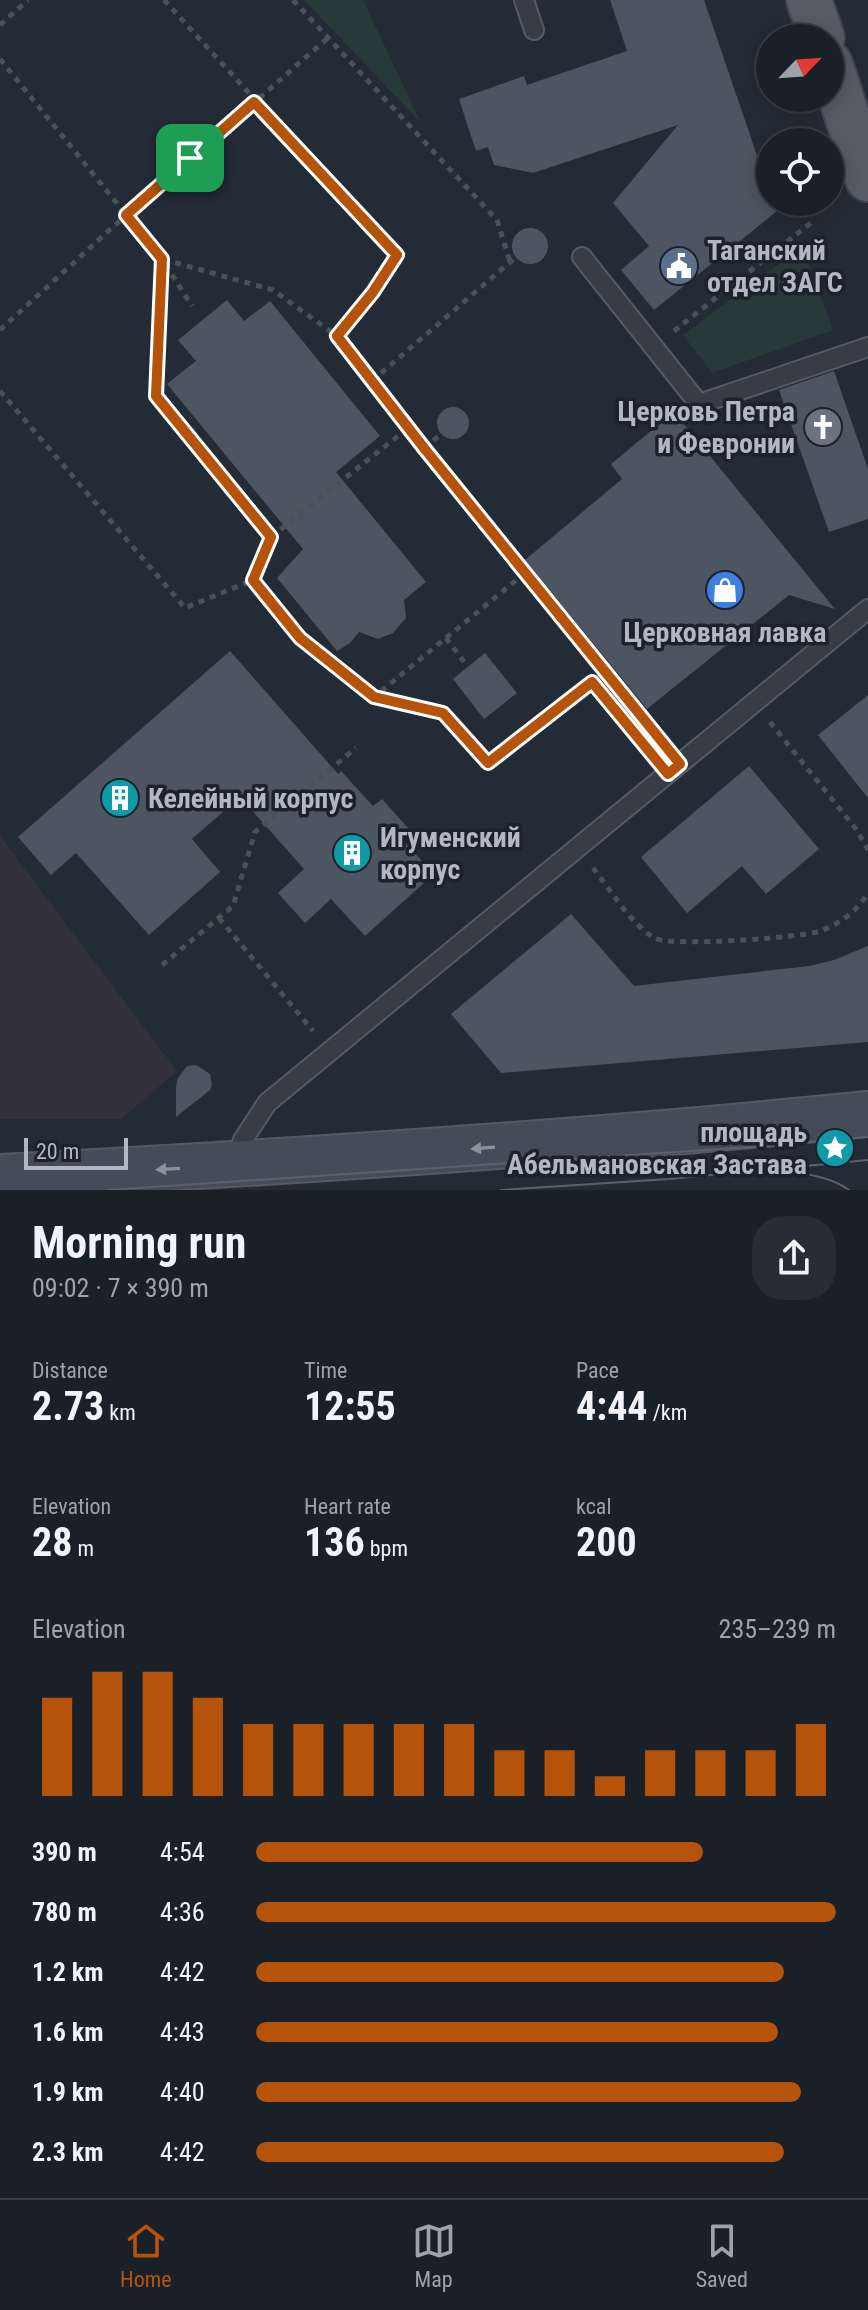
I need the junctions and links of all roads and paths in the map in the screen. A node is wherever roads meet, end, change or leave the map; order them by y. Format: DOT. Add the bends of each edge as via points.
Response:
graph roads {
  1 [pos="28,0"];
  2 [pos="164,0"];
  3 [pos="293,0"];
  4 [pos="524,0"];
  5 [pos="809,0"];
  6 [pos="817,24"];
  7 [pos="0,25"];
  8 [pos="534,30"];
  9 [pos="329,37"];
  10 [pos="0,59"];
  11 [pos="254,102"];
  12 [pos="844,106"];
  13 [pos="868,179"];
  14 [pos="126,215"];
  15 [pos="812,222"];
  16 [pos="516,257"];
  17 [pos="582,257"];
  18 [pos="162,259"];
  19 [pos="510,262"];
  20 [pos="192,306"];
  21 [pos="0,330"];
  22 [pos="337,336"];
  23 [pos="654,347"];
  24 [pos="868,347"];
  25 [pos="372,381"];
  26 [pos="0,391"];
  27 [pos="408,427"];
  28 [pos="441,434"];
  29 [pos="424,448"];
  30 [pos="300,514"];
  31 [pos="306,523"];
  32 [pos="271,537"];
  33 [pos="525,573"];
  34 [pos="253,580"];
  35 [pos="868,609"];
  36 [pos="446,638"];
  37 [pos="468,667"];
  38 [pos="604,672"];
  39 [pos="592,682"];
  40 [pos="374,697"];
  41 [pos="754,703"];
  42 [pos="356,748"];
  43 [pos="674,769"];
  44 [pos="578,850"];
  45 [pos="868,850"];
  46 [pos="868,893"];
  47 [pos="219,918"];
  48 [pos="162,965"];
  49 [pos="331,1052"];
  50 [pos="868,1114"];
  51 [pos="234,1164"];
  52 [pos="0,1177"];
  1 -- 7 [label="path"];
  2 -- 11 [label="path"];
  3 -- 9 [label="path"];
  4 -- 8 [label="lane"];
  5 -- 6 [label="main road"];
  9 -- 11 [label="path"];
  9 -- 19 [label="path" via="497,220"];
  10 -- 14 [label="path"];
  11 -- 14 [label="path"];
  11 -- 22 [label="path" via="397,255"];
  12 -- 13 [label="main road"];
  14 -- 18 [label="path"];
  14 -- 21 [label="path"];
  15 -- 23 [label="path"];
  16 -- 19 [label="path"];
  17 -- 23 [label="lane"];
  18 -- 20 [label="path"];
  18 -- 22 [label="path" via="273,290"];
  18 -- 32 [label="path" via="156,396"];
  19 -- 25 [label="path"];
  22 -- 25 [label="path"];
  23 -- 24 [label="lane" via="699,404"];
  25 -- 27 [label="path"];
  26 -- 34 [label="path" via="185,608"];
  27 -- 29 [label="path"];
  27 -- 30 [label="path"];
  28 -- 29 [label="path"];
  29 -- 33 [label="path"];
  30 -- 31 [label="path"];
  30 -- 32 [label="path"];
  32 -- 34 [label="path"];
  33 -- 36 [label="path"];
  33 -- 38 [label="path"];
  34 -- 40 [label="path" via="300,638"];
  35 -- 41 [label="lane"];
  36 -- 37 [label="path"];
  36 -- 40 [label="path"];
  38 -- 39 [label="path"];
  38 -- 43 [label="path"];
  39 -- 40 [label="path" via="488,763 443,713"];
  39 -- 43 [label="path"];
  41 -- 43 [label="lane"];
  41 -- 45 [label="path"];
  42 -- 47 [label="path" via="255,832 233,906"];
  43 -- 44 [label="lane"];
  44 -- 46 [label="path" via="639,925 656,939 676,942 808,934 840,921"];
  44 -- 49 [label="lane"];
  47 -- 48 [label="path"];
  47 -- 49 [label="path"];
  49 -- 51 [label="lane" via="267,1103"];
  50 -- 51 [label="main road, one-way" via="641,1137"];
  51 -- 52 [label="main road, one-way"];
}
